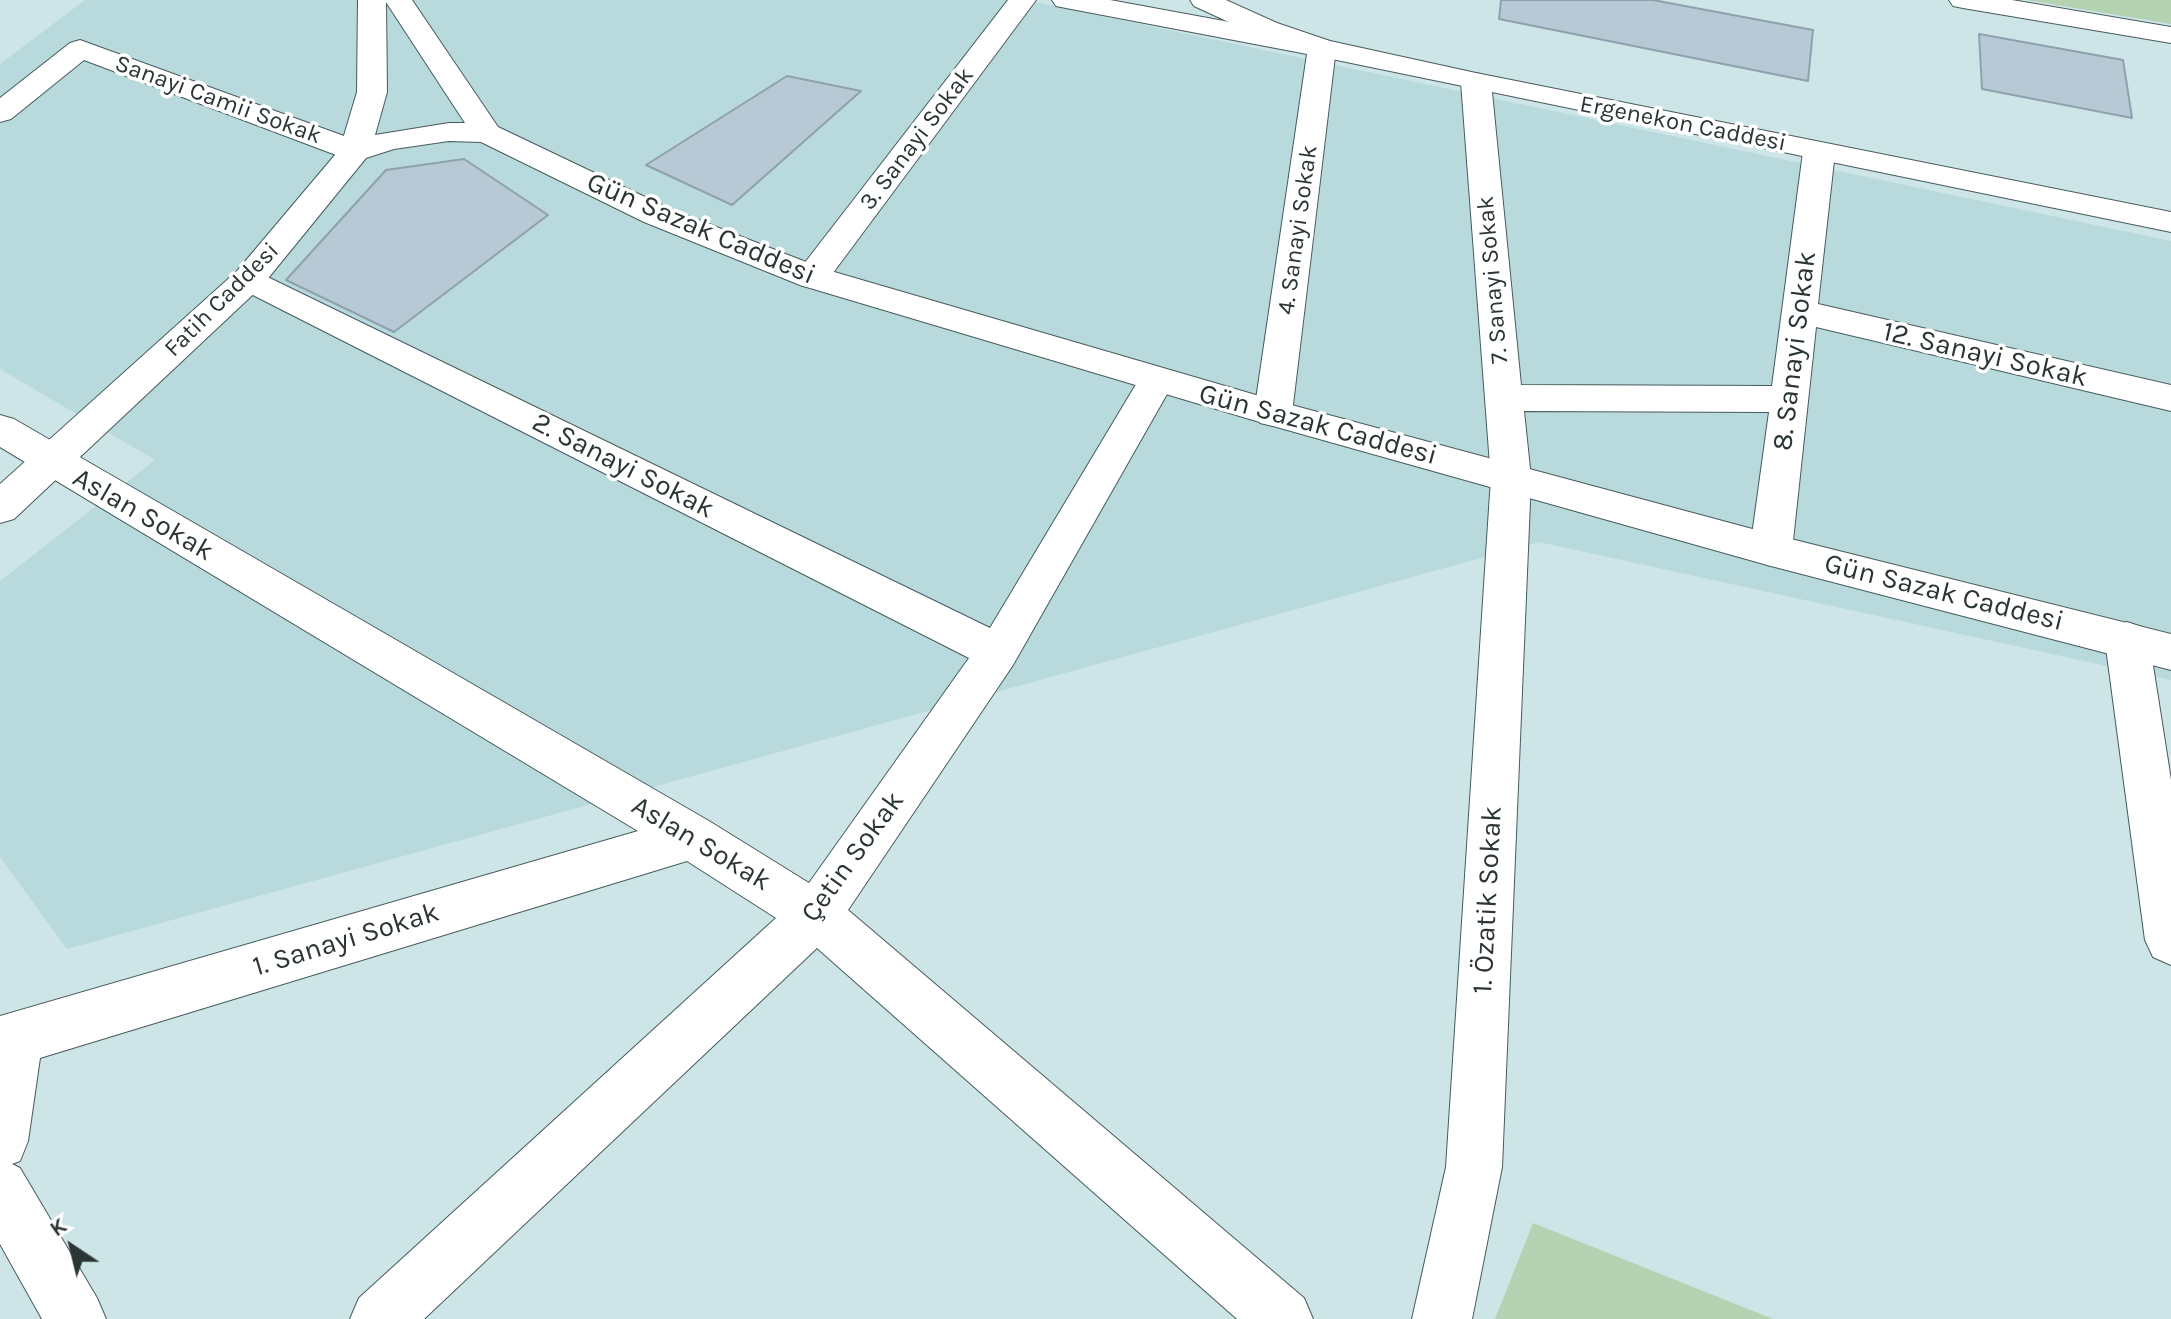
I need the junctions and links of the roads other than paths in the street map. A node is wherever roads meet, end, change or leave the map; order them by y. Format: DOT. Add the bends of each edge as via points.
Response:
graph roads {
  1 [pos="372,0"];
  2 [pos="398,0"];
  3 [pos="1022,0"];
  4 [pos="1066,0"];
  5 [pos="1204,0"];
  6 [pos="1963,0"];
  7 [pos="2171,35"];
  8 [pos="1322,48"];
  9 [pos="1476,82"];
  10 [pos="0,113"];
  11 [pos="487,133"];
  12 [pos="355,151"];
  13 [pos="1819,152"];
  14 [pos="2171,222"];
  15 [pos="812,277"];
  16 [pos="249,279"];
  17 [pos="1800,312"];
  18 [pos="1157,380"];
  19 [pos="1503,398"];
  20 [pos="2171,398"];
  21 [pos="1789,399"];
  22 [pos="1273,413"];
  23 [pos="0,429"];
  24 [pos="53,462"];
  25 [pos="1511,478"];
  26 [pos="0,508"];
  27 [pos="1771,550"];
  28 [pos="2149,646"];
  29 [pos="998,652"];
  30 [pos="692,837"];
  31 [pos="816,915"];
  32 [pos="2171,940"];
  33 [pos="8,1040"];
  34 [pos="0,1141"];
  35 [pos="0,1188"];
  36 [pos="76,1319"];
  37 [pos="380,1319"];
  38 [pos="1283,1319"];
  39 [pos="1442,1319"];
  1 -- 12 [label="street, Fatih Caddesi" via="372,92"];
  2 -- 11 [label="street"];
  3 -- 15 [label="street, 3. Sanayi Sokak"];
  4 -- 8 [label="street"];
  5 -- 8 [label="street, Ergenekon Caddesi"];
  6 -- 7 [label="street"];
  8 -- 9 [label="street, Ergenekon Caddesi"];
  8 -- 22 [label="street, 4. Sanayi Sokak"];
  9 -- 13 [label="street, Ergenekon Caddesi"];
  9 -- 19 [label="street, 7. Sanayi Sokak"];
  10 -- 12 [label="street, Sanayi Camii Sokak" via="80,49"];
  11 -- 12 [label="street" via="390,140"];
  11 -- 15 [label="street, Gün Sazak Caddesi" via="656,215"];
  12 -- 16 [label="street, Fatih Caddesi"];
  13 -- 14 [label="street, Ergenekon Caddesi"];
  13 -- 17 [label="street, 8. Sanayi Sokak"];
  15 -- 18 [label="street, Gün Sazak Caddesi"];
  16 -- 24 [label="street, Fatih Caddesi"];
  16 -- 29 [label="street, 2. Sanayi Sokak"];
  17 -- 20 [label="street, 12. Sanayi Sokak"];
  17 -- 21 [label="street, 8. Sanayi Sokak"];
  18 -- 22 [label="street, Gün Sazak Caddesi"];
  18 -- 29 [label="street, Çetin Sokak"];
  19 -- 21 [label="street"];
  19 -- 25 [label="street, 7. Sanayi Sokak"];
  21 -- 27 [label="street, 8. Sanayi Sokak"];
  22 -- 25 [label="street, Gün Sazak Caddesi"];
  23 -- 24 [label="street, Aslan Sokak"];
  24 -- 26 [label="street, Fatih Caddesi"];
  24 -- 30 [label="street, Aslan Sokak"];
  25 -- 27 [label="street, Gün Sazak Caddesi"];
  25 -- 39 [label="street, 1. Özatik Sokak" via="1474,1167"];
  27 -- 28 [label="street, Gün Sazak Caddesi"];
  28 -- 32 [label="street"];
  29 -- 31 [label="street, Çetin Sokak"];
  30 -- 31 [label="street, Aslan Sokak"];
  30 -- 33 [label="street, 1. Sanayi Sokak"];
  31 -- 37 [label="street, Çetin Sokak"];
  31 -- 38 [label="street, Aslan Sokak"];
  33 -- 34 [label="street"];
  35 -- 36 [label="street"];
}
